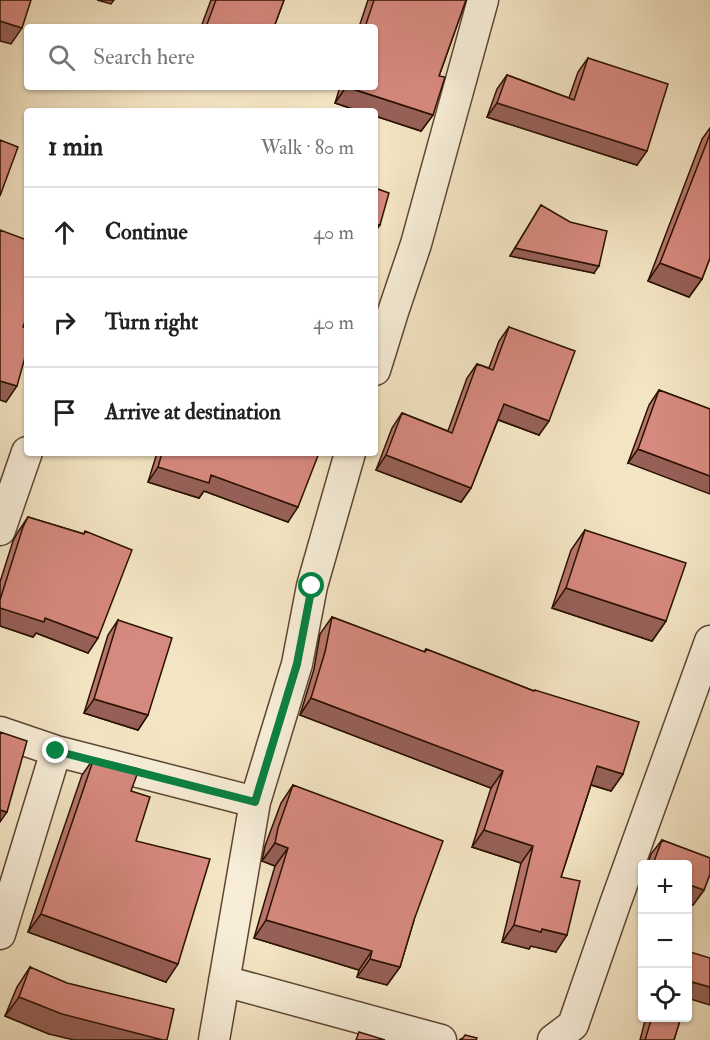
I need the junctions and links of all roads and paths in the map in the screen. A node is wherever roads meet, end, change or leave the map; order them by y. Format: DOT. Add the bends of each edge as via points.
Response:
graph roads {
  1 [pos="483,0"];
  2 [pos="378,360"];
  3 [pos="26,456"];
  4 [pos="349,456"];
  5 [pos="0,530"];
  6 [pos="710,641"];
  7 [pos="0,732"];
  8 [pos="56,751"];
  9 [pos="255,802"];
  10 [pos="0,934"];
  11 [pos="224,981"];
  12 [pos="214,1040"];
  13 [pos="441,1040"];
  14 [pos="553,1040"];
  1 -- 2 [label="street" via="416,244"];
  3 -- 5 [label="street"];
  4 -- 9 [label="street" via="312,586 297,664"];
  6 -- 14 [label="street" via="573,1025"];
  7 -- 8 [label="street"];
  8 -- 9 [label="street"];
  8 -- 10 [label="street"];
  9 -- 11 [label="street"];
  11 -- 12 [label="street"];
  11 -- 13 [label="street"];
}
